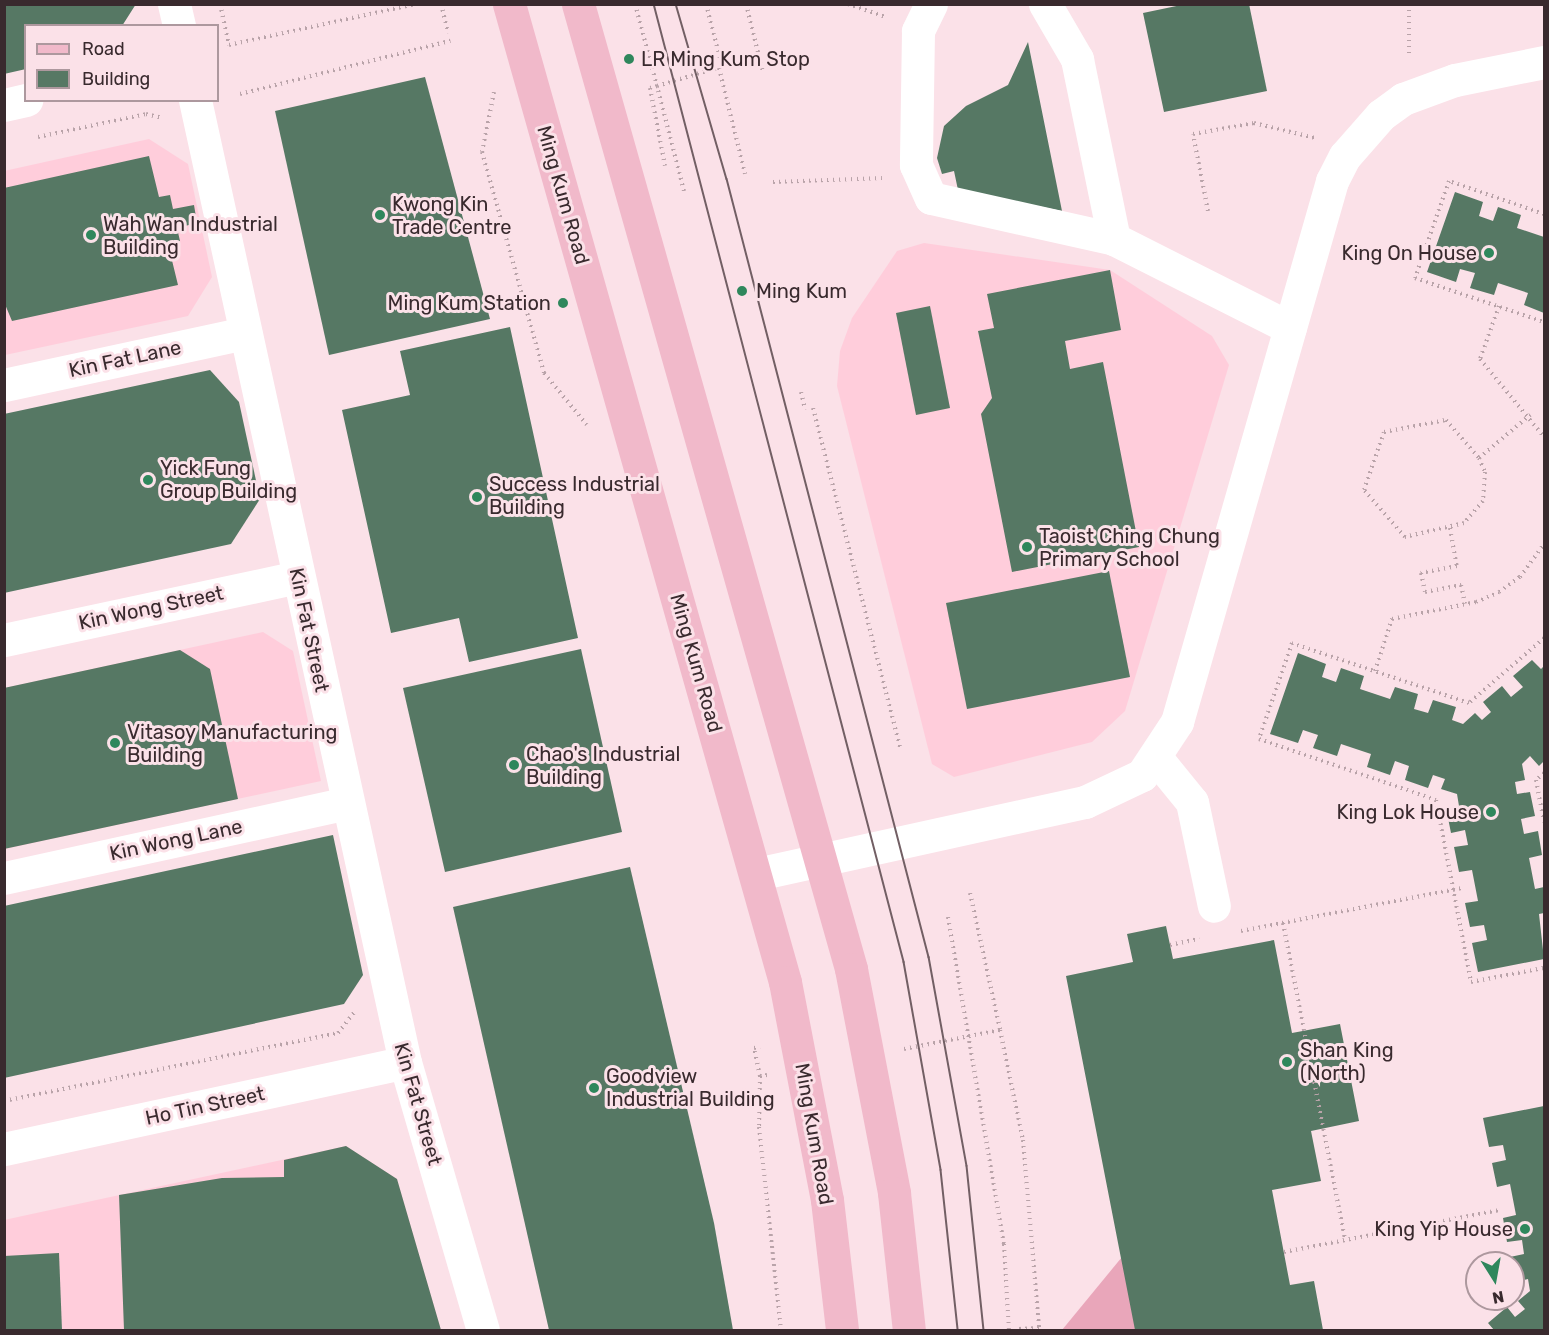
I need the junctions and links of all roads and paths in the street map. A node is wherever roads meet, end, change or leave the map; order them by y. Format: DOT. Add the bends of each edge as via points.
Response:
graph roads {
  1 [pos="174,4"];
  2 [pos="220,4"];
  3 [pos="415,4"];
  4 [pos="441,4"];
  5 [pos="509,4"];
  6 [pos="578,4"];
  7 [pos="635,4"];
  8 [pos="706,4"];
  9 [pos="746,4"];
  10 [pos="848,4"];
  11 [pos="931,4"];
  12 [pos="1045,4"];
  13 [pos="1409,4"];
  14 [pos="894,20"];
  15 [pos="179,24"];
  16 [pos="448,33"];
  17 [pos="450,41"];
  18 [pos="743,60"];
  19 [pos="1545,62"];
  20 [pos="1408,66"];
  21 [pos="720,67"];
  22 [pos="764,72"];
  23 [pos="495,84"];
  24 [pos="657,86"];
  25 [pos="240,93"];
  26 [pos="24,100"];
  27 [pos="4,105"];
  28 [pos="184,111"];
  29 [pos="26,139"];
  30 [pos="1319,139"];
  31 [pos="664,162"];
  32 [pos="745,174"];
  33 [pos="892,178"];
  34 [pos="773,182"];
  35 [pos="684,191"];
  36 [pos="1208,211"];
  37 [pos="1545,214"];
  38 [pos="1114,239"];
  39 [pos="1499,306"];
  40 [pos="1545,321"];
  41 [pos="1290,328"];
  42 [pos="245,333"];
  43 [pos="4,385"];
  44 [pos="801,392"];
  45 [pos="813,408"];
  46 [pos="805,410"];
  47 [pos="1530,415"];
  48 [pos="589,427"];
  49 [pos="1545,437"];
  50 [pos="1479,458"];
  51 [pos="1450,528"];
  52 [pos="1545,544"];
  53 [pos="298,577"];
  54 [pos="1465,604"];
  55 [pos="1545,638"];
  56 [pos="4,640"];
  57 [pos="1375,671"];
  58 [pos="900,748"];
  59 [pos="1156,759"];
  60 [pos="1545,773"];
  61 [pos="347,803"];
  62 [pos="1545,822"];
  63 [pos="822,860"];
  64 [pos="757,874"];
  65 [pos="4,878"];
  66 [pos="1462,888"];
  67 [pos="970,893"];
  68 [pos="1214,906"];
  69 [pos="948,918"];
  70 [pos="1283,923"];
  71 [pos="1238,932"];
  72 [pos="1204,938"];
  73 [pos="1170,945"];
  74 [pos="1545,968"];
  75 [pos="360,1005"];
  76 [pos="1000,1030"];
  77 [pos="761,1035"];
  78 [pos="754,1048"];
  79 [pos="766,1057"];
  80 [pos="405,1062"];
  81 [pos="768,1069"];
  82 [pos="760,1076"];
  83 [pos="771,1080"];
  84 [pos="4,1101"];
  85 [pos="4,1149"];
  86 [pos="1501,1210"];
  87 [pos="1345,1240"];
  88 [pos="1284,1252"];
  89 [pos="1039,1328"];
  90 [pos="1018,1329"];
  91 [pos="483,1330"];
  92 [pos="842,1330"];
  93 [pos="909,1330"];
  94 [pos="1009,1330"];
  1 -- 15 [label="street"];
  2 -- 3 [label="path" via="229,45"];
  4 -- 16 [label="path"];
  5 -- 64 [label="main road, Ming Kum Road"];
  6 -- 63 [label="main road"];
  7 -- 24 [label="path"];
  8 -- 21 [label="path"];
  9 -- 22 [label="path"];
  10 -- 14 [label="path"];
  11 -- 38 [label="street" via="918,31 916,165 923,189 943,204"];
  12 -- 38 [label="street" via="1077,59"];
  13 -- 20 [label="path"];
  17 -- 25 [label="path"];
  18 -- 21 [label="path"];
  19 -- 41 [label="street" via="1455,80 1403,99 1381,115 1345,156 1332,181"];
  21 -- 24 [label="path"];
  21 -- 32 [label="path"];
  23 -- 48 [label="path" via="482,152 544,373"];
  24 -- 31 [label="path" via="650,88"];
  24 -- 35 [label="path"];
  26 -- 27 [label="street"];
  28 -- 29 [label="path" via="146,114"];
  28 -- 42 [label="street, Kin Fat Street"];
  30 -- 36 [label="path" via="1254,123 1193,134"];
  33 -- 34 [label="path"];
  37 -- 39 [label="path" via="1449,181 1415,278"];
  38 -- 41 [label="street"];
  39 -- 40 [label="path"];
  39 -- 47 [label="path" via="1480,359"];
  41 -- 59 [label="street" via="1177,722"];
  42 -- 43 [label="street, Kin Fat Lane"];
  42 -- 53 [label="street, Kin Fat Street"];
  44 -- 46 [label="path"];
  45 -- 58 [label="path"];
  47 -- 49 [label="path"];
  47 -- 50 [label="path"];
  50 -- 51 [label="path" via="1486,479 1483,501 1464,523"];
  50 -- 51 [label="path" via="1446,420 1384,432 1364,490 1405,537"];
  51 -- 54 [label="path" via="1457,566 1421,573 1425,592 1461,585"];
  52 -- 54 [label="path" via="1520,577"];
  53 -- 56 [label="street, Kin Wong Street"];
  53 -- 61 [label="street, Kin Fat Street"];
  54 -- 57 [label="path" via="1392,619"];
  55 -- 57 [label="path" via="1469,703"];
  57 -- 74 [label="path" via="1292,643 1258,739 1436,800 1471,982"];
  59 -- 63 [label="street" via="1106,796"];
  59 -- 68 [label="street" via="1192,802"];
  60 -- 62 [label="path" via="1536,780"];
  61 -- 65 [label="street, Kin Wong Lane"];
  61 -- 80 [label="street, Kin Fat Street"];
  63 -- 64 [label="street"];
  63 -- 93 [label="main road" via="875,1080"];
  64 -- 92 [label="main road, Ming Kum Road" via="808,1091"];
  66 -- 70 [label="path"];
  67 -- 76 [label="path"];
  69 -- 94 [label="path" via="1004,1244"];
  70 -- 71 [label="path"];
  70 -- 87 [label="path"];
  72 -- 73 [label="path"];
  75 -- 84 [label="path" via="338,1033"];
  77 -- 79 [label="path"];
  78 -- 82 [label="path"];
  80 -- 85 [label="street, Ho Tin Street"];
  80 -- 91 [label="street, Kin Fat Street"];
  81 -- 83 [label="path"];
  86 -- 87 [label="path"];
  87 -- 88 [label="path"];
  89 -- 90 [label="path"];
}
